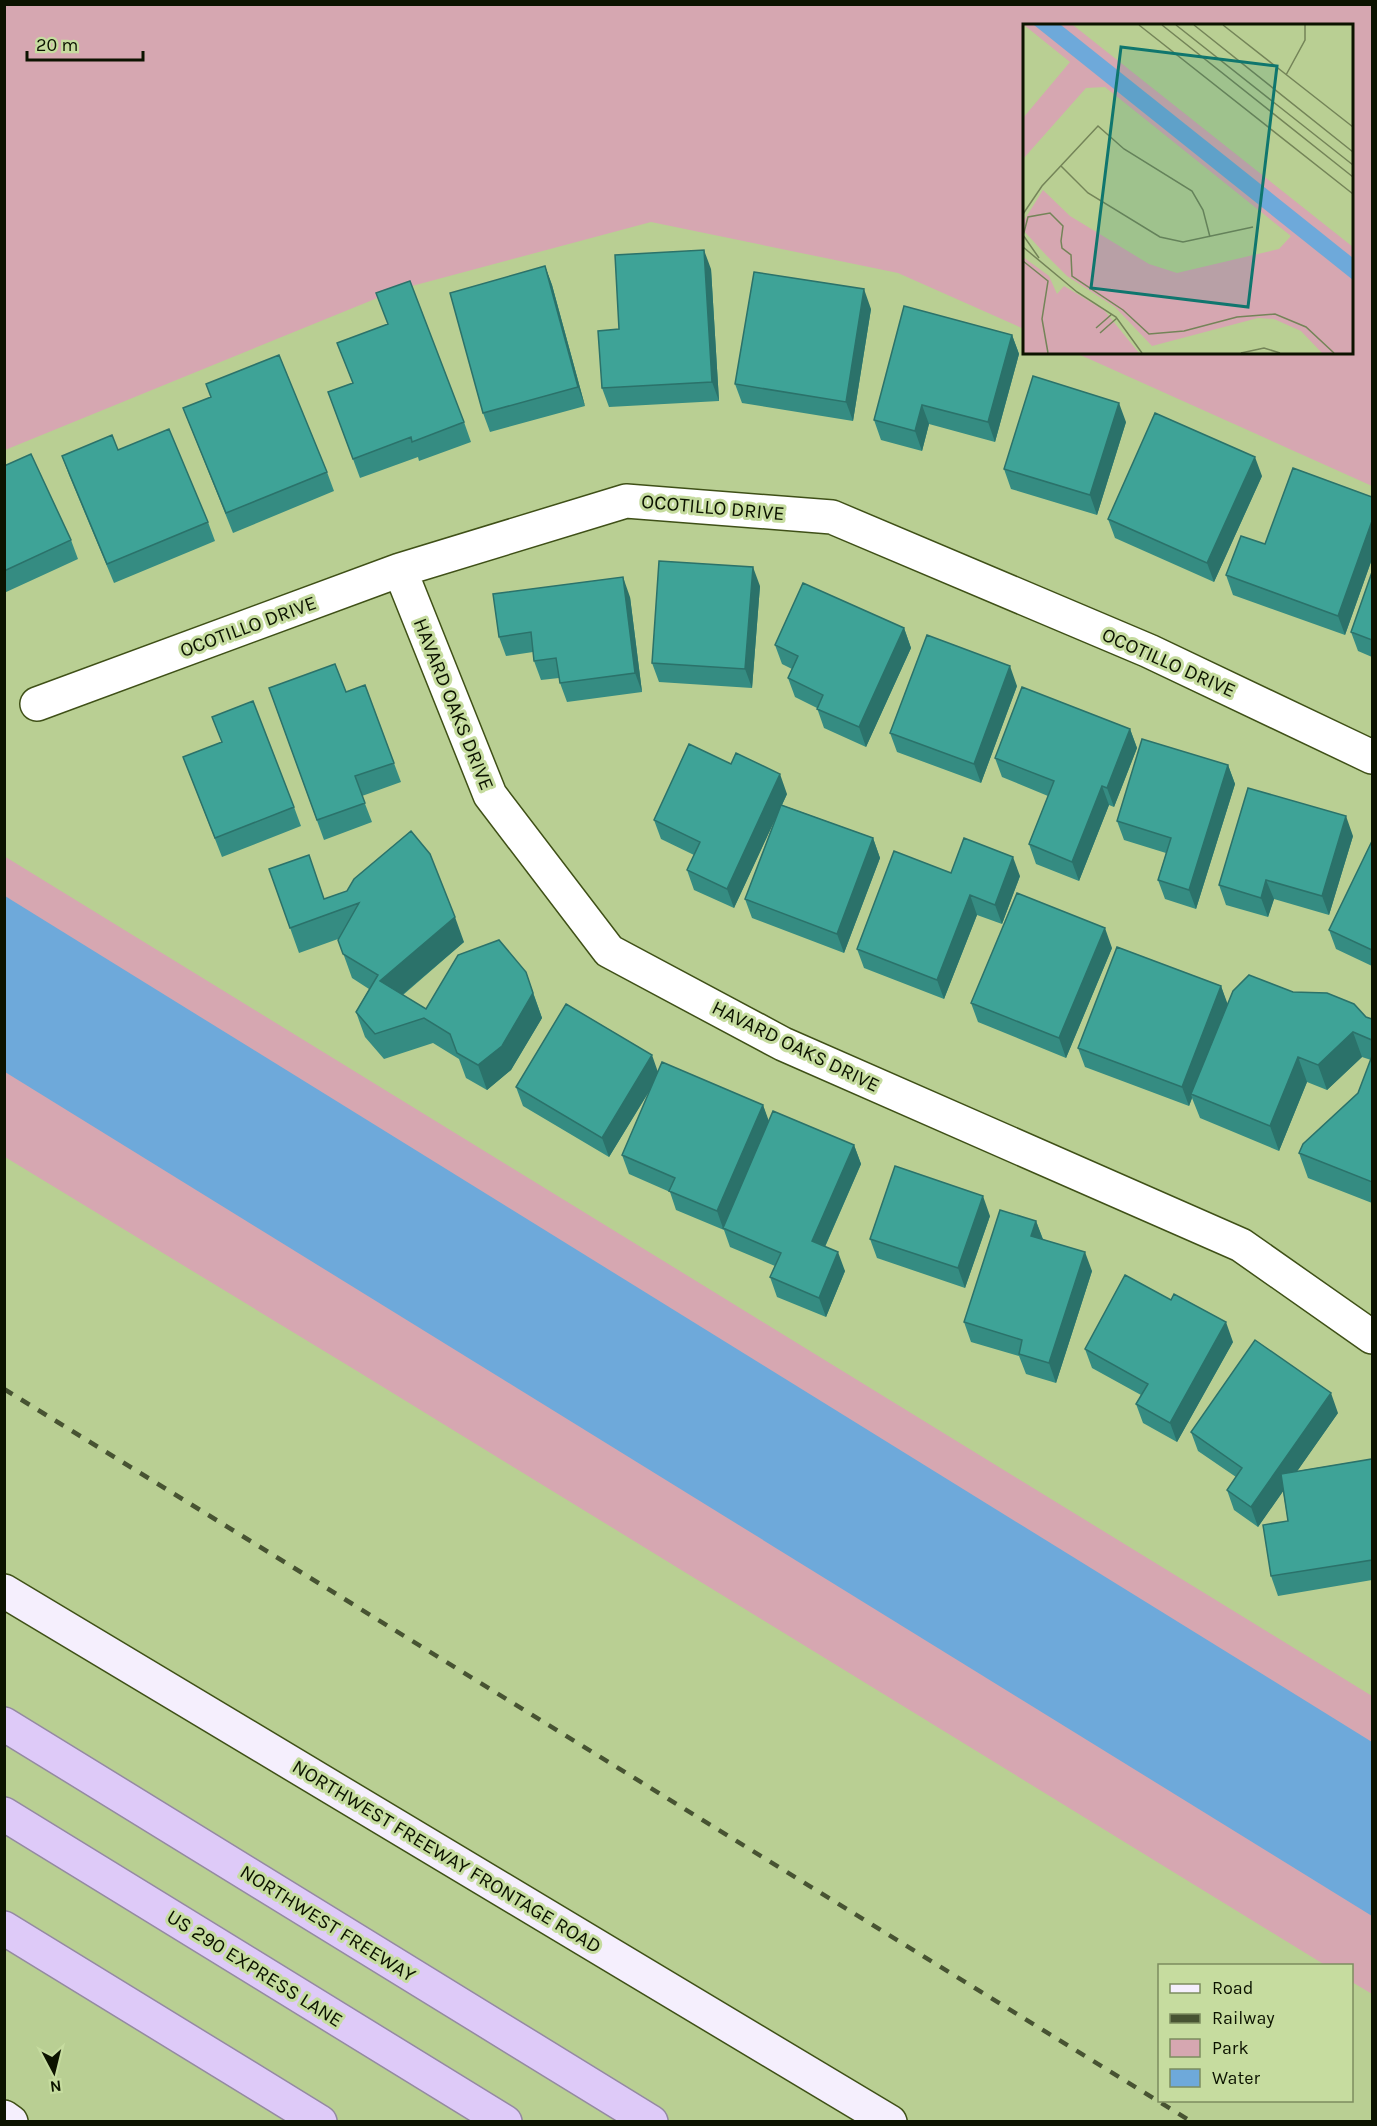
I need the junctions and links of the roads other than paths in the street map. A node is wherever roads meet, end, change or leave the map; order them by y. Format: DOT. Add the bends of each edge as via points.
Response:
graph roads {
  1 [pos="400,570"];
  2 [pos="37,704"];
  3 [pos="1372,757"];
  4 [pos="1372,1337"];
  5 [pos="4,1591"];
  6 [pos="4,1724"];
  7 [pos="4,1814"];
  8 [pos="4,1928"];
  9 [pos="4,2117"];
  10 [pos="11,2121"];
  11 [pos="320,2121"];
  12 [pos="505,2121"];
  13 [pos="651,2121"];
  14 [pos="890,2121"];
  1 -- 2 [label="street, OCOTILLO DRIVE"];
  1 -- 3 [label="street, OCOTILLO DRIVE" via="626,501 832,517 1149,651"];
  1 -- 4 [label="street, HAVARD OAKS DRIVE" via="490,795 609,951 783,1044 1241,1245"];
  5 -- 14 [label="main road, NORTHWEST FREEWAY FRONTAGE ROAD"];
  6 -- 13 [label="highway, NORTHWEST FREEWAY"];
  7 -- 12 [label="highway, US 290 EXPRESS LANE"];
  8 -- 11 [label="highway"];
  9 -- 10 [label="main road"];
}
